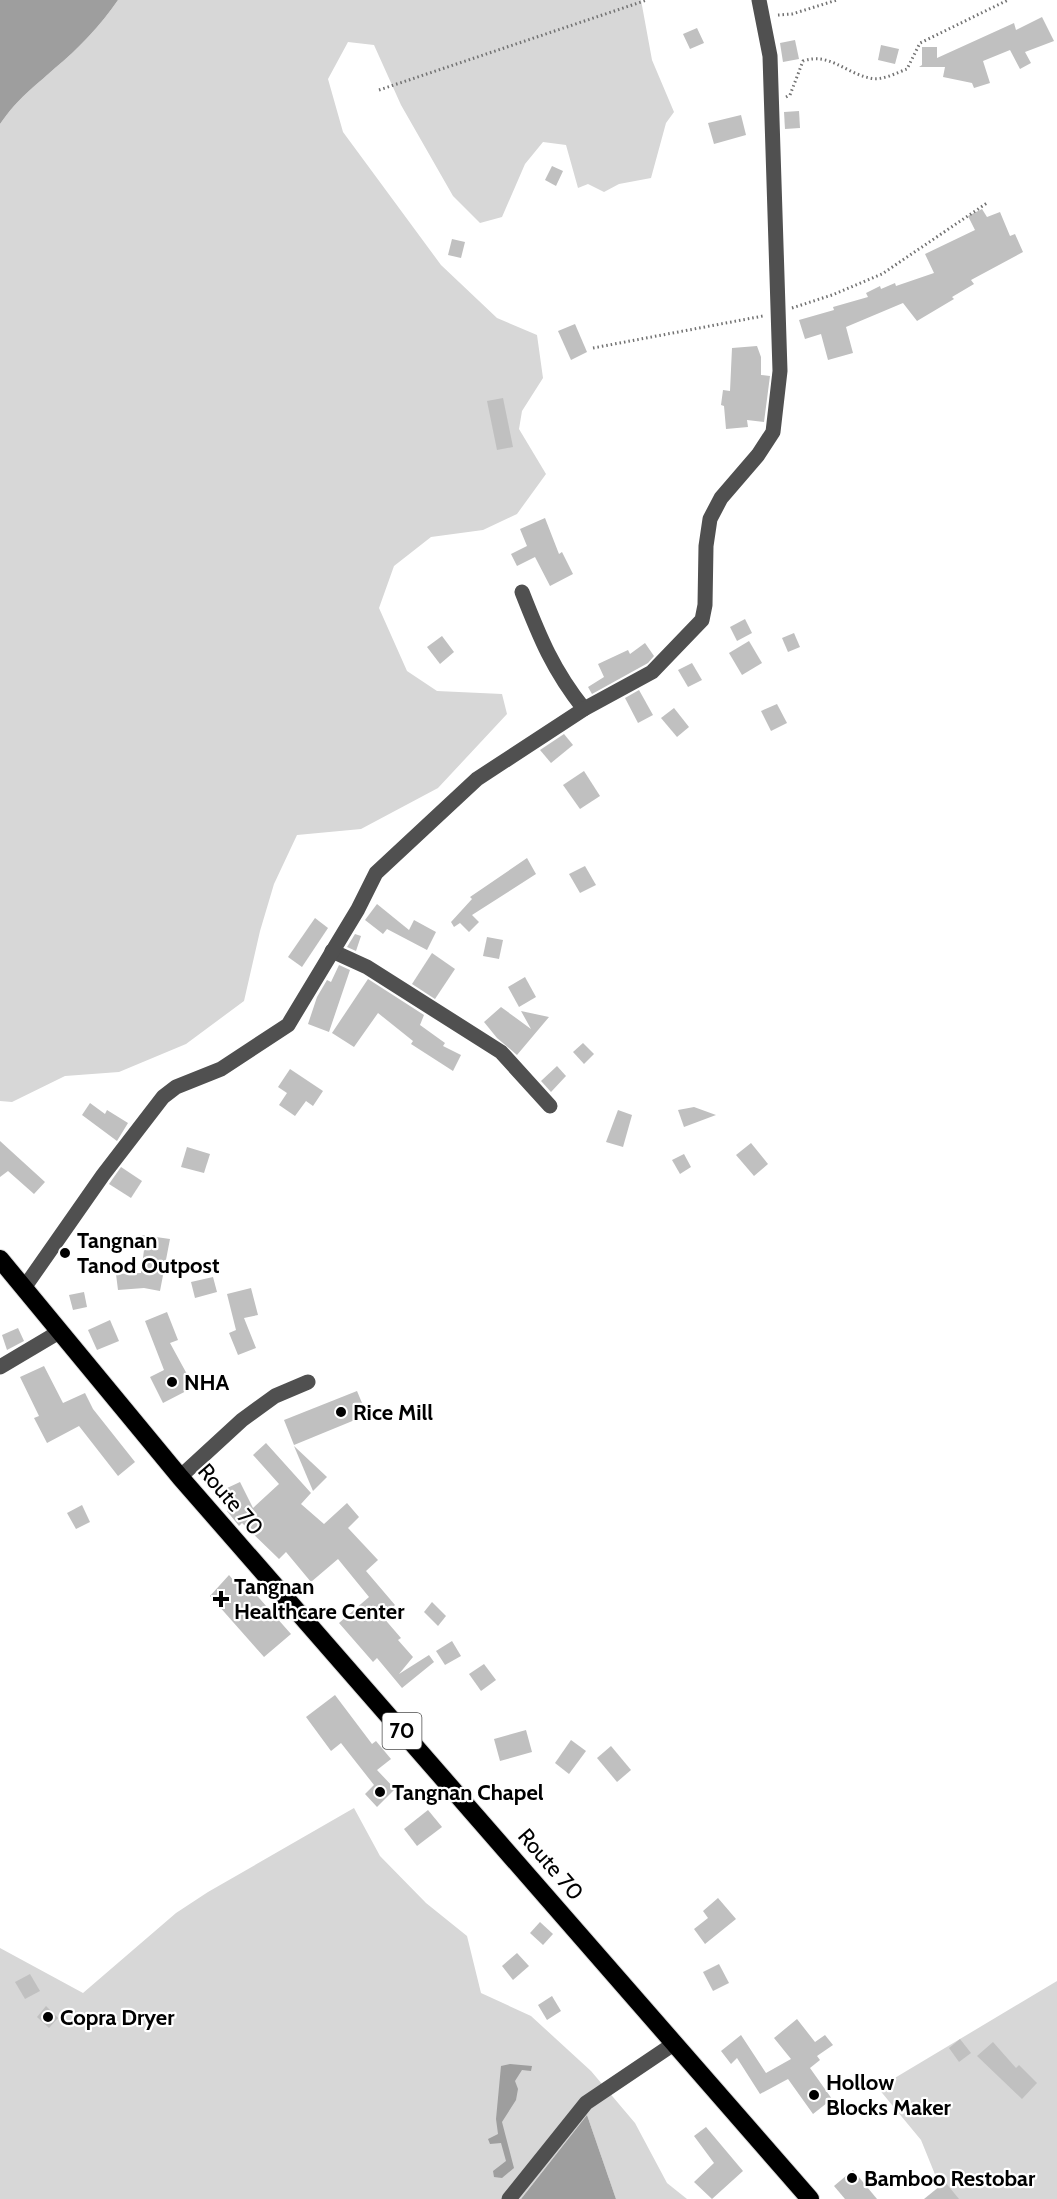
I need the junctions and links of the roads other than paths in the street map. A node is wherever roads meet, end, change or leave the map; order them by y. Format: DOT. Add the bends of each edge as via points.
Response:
graph roads {
  1 [pos="759,0"];
  2 [pos="522,592"];
  3 [pos="584,709"];
  4 [pos="332,951"];
  5 [pos="550,1106"];
  6 [pos="0,1259"];
  7 [pos="24,1288"];
  8 [pos="59,1332"];
  9 [pos="0,1367"];
  10 [pos="308,1382"];
  11 [pos="180,1477"];
  12 [pos="675,2043"];
  13 [pos="509,2199"];
  14 [pos="810,2199"];
  1 -- 3 [label="street" via="770,56 780,371 773,432 721,498 710,519 702,620 652,672"];
  2 -- 3 [label="street" via="556,671"];
  3 -- 4 [label="street" via="477,779 376,873"];
  4 -- 5 [label="street" via="367,967 501,1052"];
  4 -- 7 [label="street" via="288,1025 221,1069 176,1087 163,1097"];
  6 -- 7 [label="highway, Route 70 / 70"];
  7 -- 8 [label="highway, Route 70 / 70"];
  8 -- 9 [label="street"];
  8 -- 11 [label="highway, Route 70 / 70"];
  10 -- 11 [label="street" via="275,1396 242,1420"];
  11 -- 12 [label="highway, Route 70 / 70"];
  12 -- 13 [label="street" via="586,2103"];
  12 -- 14 [label="highway, Route 70 / 70"];
}
